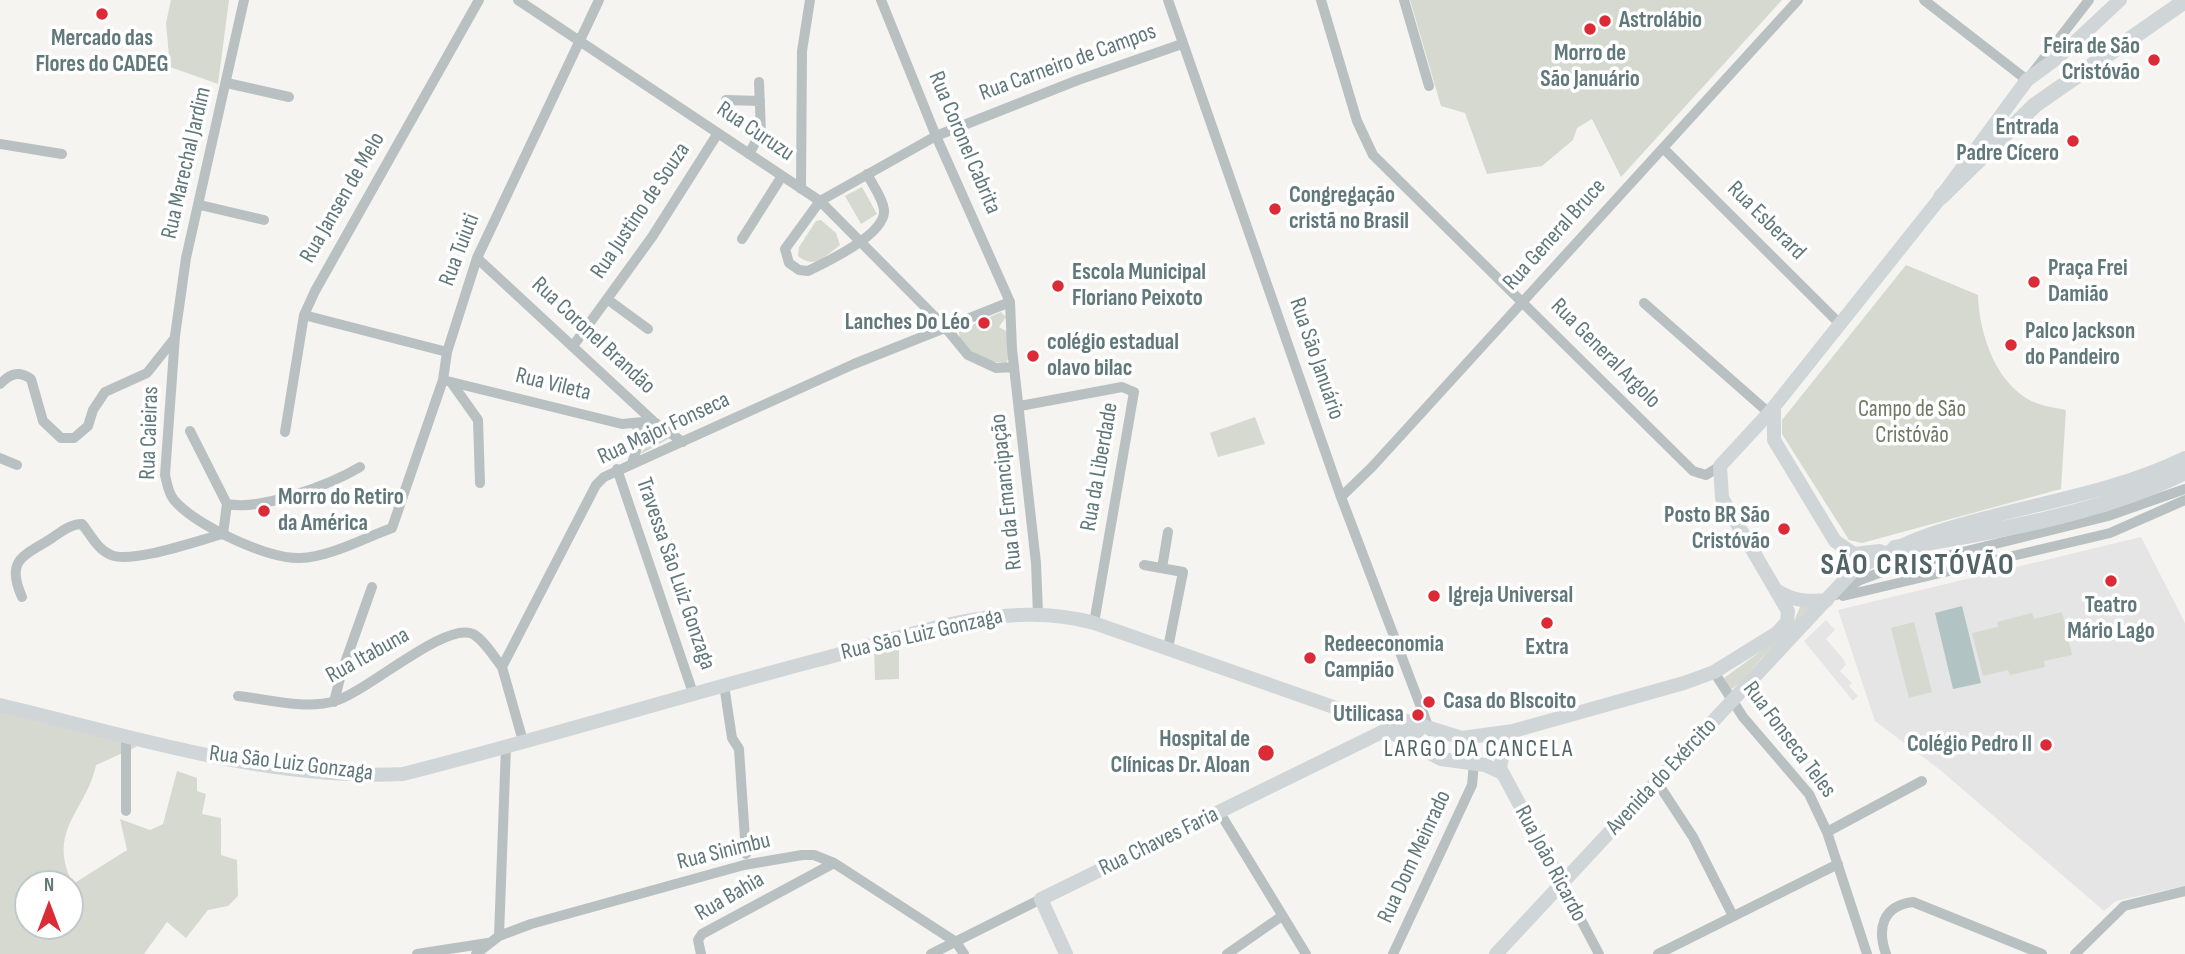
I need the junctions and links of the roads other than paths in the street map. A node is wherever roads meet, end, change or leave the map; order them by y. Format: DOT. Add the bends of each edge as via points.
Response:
graph roads {
  1 [pos="244,0"];
  2 [pos="479,0"];
  3 [pos="518,0"];
  4 [pos="599,0"];
  5 [pos="810,0"];
  6 [pos="881,0"];
  7 [pos="1168,0"];
  8 [pos="1321,0"];
  9 [pos="1405,0"];
  10 [pos="1798,0"];
  11 [pos="1924,0"];
  12 [pos="2089,0"];
  13 [pos="2120,0"];
  14 [pos="2185,1"];
  15 [pos="579,38"];
  16 [pos="1182,44"];
  17 [pos="2027,80"];
  18 [pos="759,82"];
  19 [pos="227,83"];
  20 [pos="1429,86"];
  21 [pos="289,97"];
  22 [pos="726,100"];
  23 [pos="760,101"];
  24 [pos="718,133"];
  25 [pos="936,135"];
  26 [pos="0,145"];
  27 [pos="1663,148"];
  28 [pos="62,154"];
  29 [pos="749,154"];
  30 [pos="866,174"];
  31 [pos="782,176"];
  32 [pos="801,189"];
  33 [pos="1941,197"];
  34 [pos="820,201"];
  35 [pos="200,205"];
  36 [pos="264,220"];
  37 [pos="742,239"];
  38 [pos="859,243"];
  39 [pos="477,258"];
  40 [pos="607,299"];
  41 [pos="1010,302"];
  42 [pos="1522,303"];
  43 [pos="1644,303"];
  44 [pos="304,315"];
  45 [pos="1840,324"];
  46 [pos="945,327"];
  47 [pos="648,329"];
  48 [pos="175,337"];
  49 [pos="573,346"];
  50 [pos="447,352"];
  51 [pos="1014,367"];
  52 [pos="447,381"];
  53 [pos="0,384"];
  54 [pos="1020,406"];
  55 [pos="1771,410"];
  56 [pos="653,421"];
  57 [pos="637,425"];
  58 [pos="190,431"];
  59 [pos="285,432"];
  60 [pos="683,442"];
  61 [pos="0,458"];
  62 [pos="2185,458"];
  63 [pos="632,463"];
  64 [pos="17,465"];
  65 [pos="1720,466"];
  66 [pos="360,467"];
  67 [pos="617,469"];
  68 [pos="2185,472"];
  69 [pos="480,483"];
  70 [pos="2185,489"];
  71 [pos="1341,497"];
  72 [pos="2185,500"];
  73 [pos="227,505"];
  74 [pos="392,528"];
  75 [pos="1168,532"];
  76 [pos="223,534"];
  77 [pos="1895,548"];
  78 [pos="1144,565"];
  79 [pos="1162,568"];
  80 [pos="372,587"];
  81 [pos="1776,590"];
  82 [pos="22,597"];
  83 [pos="1827,600"];
  84 [pos="1038,614"];
  85 [pos="1094,622"];
  86 [pos="1168,648"];
  87 [pos="502,667"];
  88 [pos="1714,672"];
  89 [pos="724,685"];
  90 [pos="693,693"];
  91 [pos="238,696"];
  92 [pos="1732,701"];
  93 [pos="334,702"];
  94 [pos="0,705"];
  95 [pos="1353,712"];
  96 [pos="1519,729"];
  97 [pos="1386,730"];
  98 [pos="1430,731"];
  99 [pos="126,735"];
  100 [pos="1462,738"];
  101 [pos="523,741"];
  102 [pos="506,746"];
  103 [pos="1474,763"];
  104 [pos="1502,773"];
  105 [pos="1922,781"];
  106 [pos="1657,782"];
  107 [pos="126,811"];
  108 [pos="1220,813"];
  109 [pos="1827,832"];
  110 [pos="746,853"];
  111 [pos="834,863"];
  112 [pos="1838,864"];
  113 [pos="1562,884"];
  114 [pos="2185,891"];
  115 [pos="1041,899"];
  116 [pos="1282,916"];
  117 [pos="1733,916"];
  118 [pos="499,936"];
  119 [pos="956,942"];
  120 [pos="488,943"];
  121 [pos="417,954"];
  122 [pos="476,954"];
  123 [pos="701,954"];
  124 [pos="931,954"];
  125 [pos="964,954"];
  126 [pos="1066,954"];
  127 [pos="1227,954"];
  128 [pos="1306,954"];
  129 [pos="1393,954"];
  130 [pos="1496,954"];
  131 [pos="1599,954"];
  132 [pos="1658,954"];
  133 [pos="1867,954"];
  134 [pos="1885,954"];
  135 [pos="2042,954"];
  136 [pos="2075,954"];
  1 -- 19 [label="street, Rua Marechal Jardim"];
  2 -- 44 [label="street, Rua Jansen de Melo" via="330,260"];
  3 -- 15 [label="street, Rua Curuzu"];
  4 -- 15 [label="street, Rua Tuiuti"];
  5 -- 32 [label="street" via="802,51"];
  6 -- 25 [label="street, Rua Coronel Cabrita"];
  7 -- 16 [label="street, Rua São Januário"];
  8 -- 42 [label="street, Rua General Argolo" via="1357,121 1373,155"];
  9 -- 20 [label="street"];
  10 -- 27 [label="street, Rua General Bruce"];
  11 -- 17 [label="street"];
  12 -- 17 [label="street"];
  13 -- 17 [label="main road"];
  14 -- 33 [label="highway" via="2035,106"];
  15 -- 24 [label="street, Rua Curuzu"];
  15 -- 39 [label="street, Rua Tuiuti"];
  16 -- 25 [label="street, Rua Carneiro de Campos"];
  16 -- 71 [label="street, Rua São Januário"];
  17 -- 33 [label="main road"];
  18 -- 23 [label="street"];
  19 -- 21 [label="street"];
  19 -- 35 [label="street, Rua Marechal Jardim"];
  22 -- 23 [label="street"];
  23 -- 29 [label="street" via="761,132"];
  24 -- 29 [label="street, Rua Curuzu"];
  24 -- 40 [label="street, Rua Justino de Souza"];
  25 -- 30 [label="street, Rua Carneiro de Campos"];
  25 -- 41 [label="street, Rua Coronel Cabrita"];
  26 -- 28 [label="street"];
  27 -- 42 [label="street, Rua General Bruce"];
  27 -- 45 [label="street, Rua Esberard"];
  29 -- 31 [label="street, Rua Curuzu"];
  30 -- 34 [label="street, Rua Carneiro de Campos"];
  30 -- 38 [label="street" via="884,212 880,223"];
  31 -- 32 [label="street, Rua Curuzu"];
  31 -- 37 [label="street"];
  32 -- 34 [label="street, Rua Curuzu"];
  33 -- 45 [label="main road"];
  34 -- 38 [label="street, Rua Curuzu"];
  34 -- 38 [label="street" via="785,249 789,263 808,271"];
  35 -- 36 [label="street"];
  35 -- 48 [label="street, Rua Marechal Jardim" via="186,258"];
  38 -- 46 [label="street, Rua Curuzu"];
  39 -- 49 [label="street, Rua Coronel Brandão"];
  39 -- 50 [label="street, Rua Tuiuti"];
  40 -- 47 [label="street"];
  40 -- 49 [label="street, Rua Justino de Souza"];
  41 -- 46 [label="street, Rua Major Fonseca"];
  41 -- 51 [label="street, Rua da Emancipação"];
  42 -- 65 [label="street, Rua General Argolo" via="1693,471 1706,475"];
  42 -- 71 [label="street, Rua General Bruce"];
  43 -- 55 [label="street"];
  44 -- 50 [label="street"];
  44 -- 59 [label="street, Rua Jansen de Melo"];
  45 -- 55 [label="main road"];
  46 -- 51 [label="street, Rua Curuzu" via="976,361 996,368"];
  46 -- 60 [label="street, Rua Major Fonseca" via="854,363"];
  48 -- 53 [label="street" via="147,373 105,392 88,426 74,438 61,438 43,421 31,379 16,373"];
  48 -- 76 [label="street, Rua Caieiras" via="165,475 176,503"];
  49 -- 56 [label="street, Rua Coronel Brandão"];
  50 -- 52 [label="street, Rua Tuiuti"];
  51 -- 54 [label="street, Rua da Emancipação"];
  52 -- 57 [label="street, Rua Vileta"];
  52 -- 69 [label="street" via="478,420"];
  52 -- 74 [label="street, Rua Tuiuti"];
  54 -- 84 [label="street, Rua da Emancipação"];
  54 -- 85 [label="street, Rua da Liberdade" via="1122,387 1134,392"];
  55 -- 65 [label="main road"];
  55 -- 77 [label="main road" via="1774,440 1835,541 1854,554"];
  56 -- 57 [label="street, Rua Vileta"];
  56 -- 60 [label="street, Rua Coronel Brandão"];
  57 -- 63 [label="street" via="639,442"];
  58 -- 73 [label="street"];
  60 -- 63 [label="street, Rua Major Fonseca"];
  61 -- 64 [label="street"];
  62 -- 77 [label="main road" via="2150,474 1936,532"];
  63 -- 67 [label="street, Rua Major Fonseca"];
  65 -- 81 [label="main road" via="1722,498"];
  66 -- 73 [label="street" via="340,480 256,506"];
  67 -- 87 [label="street, Rua Major Fonseca" via="596,485"];
  67 -- 90 [label="street, Travessa São Luiz Gonzaga"];
  68 -- 77 [label="highway" via="2109,501 1968,536"];
  70 -- 83 [label="street" via="2108,516 1871,575"];
  71 -- 98 [label="street, Rua São Januário"];
  72 -- 83 [label="street" via="2110,533"];
  73 -- 76 [label="street"];
  74 -- 76 [label="street, Rua Caieiras" via="298,558"];
  75 -- 79 [label="street"];
  76 -- 82 [label="street" via="129,557 112,556 77,523 24,554 15,582"];
  77 -- 83 [label="main road" via="1854,570"];
  78 -- 79 [label="street"];
  79 -- 86 [label="street" via="1183,572"];
  80 -- 93 [label="street"];
  81 -- 83 [label="main road" via="1801,601"];
  81 -- 88 [label="main road, Rua São Luiz Gonzaga" via="1788,611 1784,626"];
  83 -- 92 [label="main road, Avenida do Exército"];
  84 -- 85 [label="main road, Rua São Luiz Gonzaga"];
  84 -- 89 [label="main road, Rua São Luiz Gonzaga" via="1003,614 955,624"];
  85 -- 86 [label="main road, Rua São Luiz Gonzaga"];
  86 -- 95 [label="main road, Rua São Luiz Gonzaga"];
  87 -- 93 [label="street, Rua Itabuna" via="478,638 464,632 441,638 367,687"];
  87 -- 101 [label="street"];
  88 -- 92 [label="street, Rua Fonseca Teles"];
  88 -- 96 [label="main road, Rua São Luiz Gonzaga"];
  89 -- 90 [label="main road, Rua São Luiz Gonzaga"];
  89 -- 110 [label="street" via="738,750"];
  90 -- 101 [label="main road, Rua São Luiz Gonzaga"];
  91 -- 93 [label="street, Rua Itabuna"];
  92 -- 106 [label="main road, Avenida do Exército"];
  92 -- 109 [label="street, Rua Fonseca Teles" via="1809,794"];
  94 -- 99 [label="main road, Rua São Luiz Gonzaga"];
  95 -- 97 [label="main road"];
  95 -- 98 [label="main road, Rua São Luiz Gonzaga" via="1391,716"];
  96 -- 100 [label="main road, Rua São Luiz Gonzaga"];
  96 -- 104 [label="main road" via="1504,747"];
  97 -- 98 [label="main road"];
  97 -- 103 [label="main road" via="1425,753"];
  97 -- 108 [label="main road, Rua Chaves Faria"];
  98 -- 100 [label="main road, Rua São Luiz Gonzaga"];
  99 -- 102 [label="main road, Rua São Luiz Gonzaga" via="220,757 358,777 403,774"];
  99 -- 107 [label="street"];
  100 -- 103 [label="street"];
  101 -- 102 [label="main road, Rua São Luiz Gonzaga"];
  102 -- 118 [label="street"];
  103 -- 104 [label="main road"];
  103 -- 129 [label="street, Rua Dom Meinrado" via="1472,785"];
  104 -- 113 [label="main road, Rua João Ricardo"];
  105 -- 109 [label="street"];
  106 -- 113 [label="main road, Avenida do Exército"];
  106 -- 117 [label="street" via="1693,837"];
  108 -- 115 [label="main road, Rua Chaves Faria"];
  108 -- 116 [label="street"];
  109 -- 112 [label="street, Rua Fonseca Teles"];
  111 -- 118 [label="street, Rua Sinimbu" via="802,855 744,865"];
  111 -- 119 [label="street, Rua Sinimbu"];
  111 -- 123 [label="street, Rua Bahia" via="702,934 698,940"];
  112 -- 117 [label="street"];
  112 -- 133 [label="street, Rua Fonseca Teles"];
  113 -- 130 [label="main road, Avenida do Exército"];
  113 -- 131 [label="street, Rua João Ricardo"];
  114 -- 136 [label="street" via="2124,906"];
  115 -- 119 [label="street, Rua Chaves Faria"];
  115 -- 126 [label="main road"];
  116 -- 127 [label="street"];
  116 -- 128 [label="street"];
  117 -- 132 [label="street"];
  118 -- 120 [label="street, Rua Sinimbu"];
  119 -- 124 [label="street, Rua Chaves Faria"];
  119 -- 125 [label="street, Rua Sinimbu"];
  120 -- 121 [label="street"];
  120 -- 122 [label="street, Rua Sinimbu"];
  134 -- 135 [label="street" via="1880,930 1884,919 1900,905 1913,902"];
}
